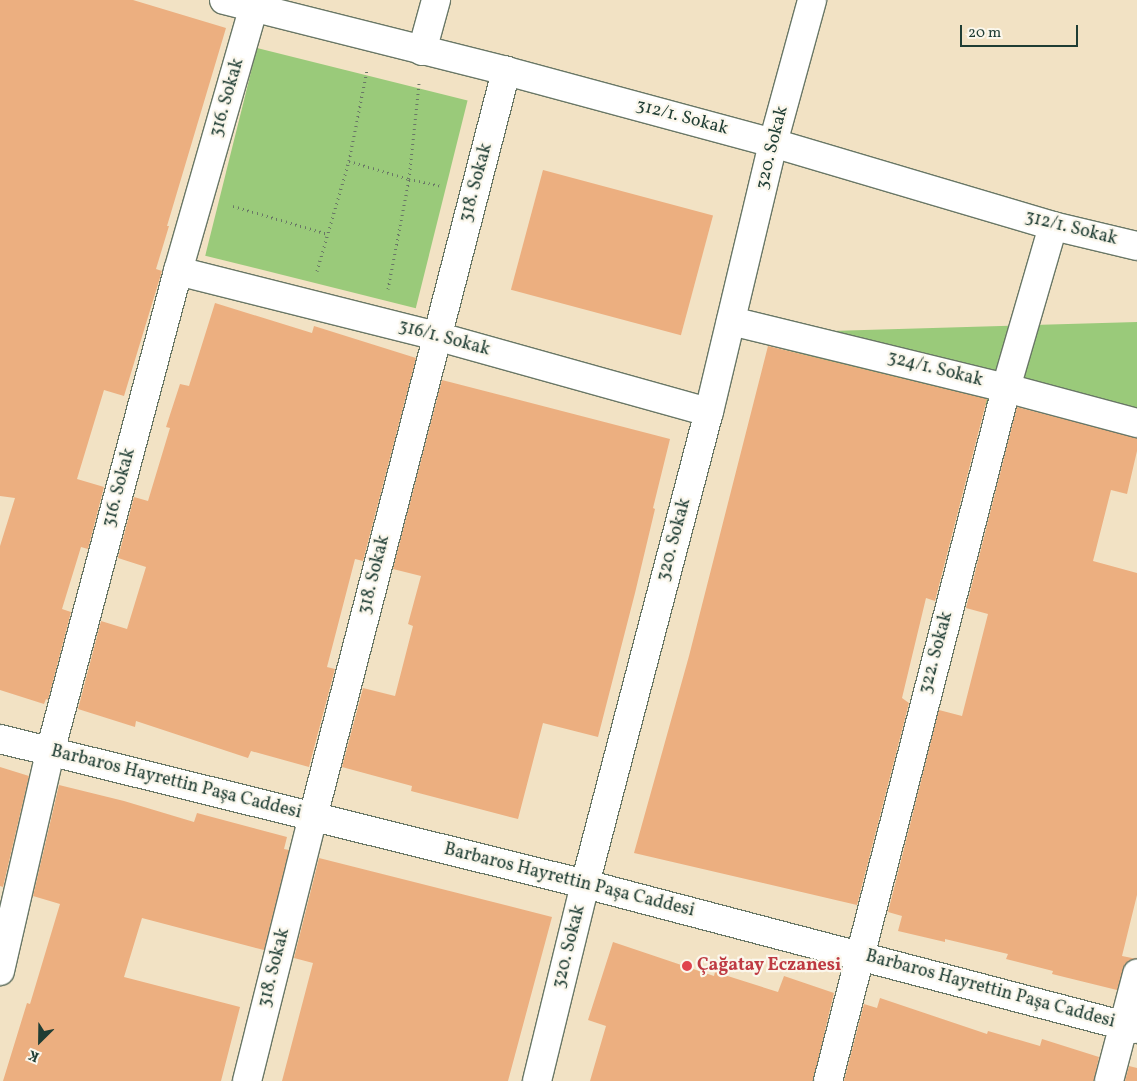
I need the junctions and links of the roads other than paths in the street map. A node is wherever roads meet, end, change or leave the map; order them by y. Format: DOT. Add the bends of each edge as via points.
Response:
graph roads {
  1 [pos="224,0"];
  2 [pos="436,0"];
  3 [pos="812,0"];
  4 [pos="254,9"];
  5 [pos="422,51"];
  6 [pos="506,71"];
  7 [pos="773,143"];
  8 [pos="1053,226"];
  9 [pos="1137,246"];
  10 [pos="178,271"];
  11 [pos="731,321"];
  12 [pos="436,336"];
  13 [pos="1006,388"];
  14 [pos="709,412"];
  15 [pos="1137,423"];
  16 [pos="0,739"];
  17 [pos="50,752"];
  18 [pos="313,817"];
  19 [pos="585,884"];
  20 [pos="859,955"];
  21 [pos="0,971"];
  22 [pos="1137,974"];
  23 [pos="1131,1028"];
  24 [pos="247,1081"];
  25 [pos="537,1081"];
  26 [pos="828,1081"];
  27 [pos="1109,1081"];
  1 -- 4 [label="street, 312/1. Sokak"];
  2 -- 5 [label="street"];
  3 -- 7 [label="street, 320. Sokak"];
  4 -- 5 [label="street, 312/1. Sokak"];
  4 -- 10 [label="street, 316. Sokak"];
  5 -- 6 [label="street, 312/1. Sokak"];
  6 -- 7 [label="street, 312/1. Sokak"];
  6 -- 12 [label="street, 318. Sokak"];
  7 -- 8 [label="street, 312/1. Sokak"];
  7 -- 11 [label="street, 320. Sokak"];
  8 -- 9 [label="street, 312/1. Sokak"];
  8 -- 13 [label="street, 322. Sokak"];
  10 -- 12 [label="street, 316/1. Sokak"];
  10 -- 17 [label="street, 316. Sokak"];
  11 -- 13 [label="street, 324/1. Sokak"];
  11 -- 14 [label="street, 320. Sokak"];
  12 -- 14 [label="street, 316/1. Sokak"];
  12 -- 18 [label="street, 318. Sokak"];
  13 -- 15 [label="street, 324/1. Sokak"];
  13 -- 20 [label="street, 322. Sokak"];
  14 -- 19 [label="street, 320. Sokak"];
  16 -- 17 [label="street, Barbaros Hayrettin Paşa Caddesi"];
  17 -- 18 [label="street, Barbaros Hayrettin Paşa Caddesi"];
  17 -- 21 [label="street, 316. Sokak"];
  18 -- 19 [label="street, Barbaros Hayrettin Paşa Caddesi"];
  18 -- 24 [label="street, 318. Sokak"];
  19 -- 20 [label="street, Barbaros Hayrettin Paşa Caddesi"];
  19 -- 25 [label="street, 320. Sokak"];
  20 -- 23 [label="street, Barbaros Hayrettin Paşa Caddesi"];
  20 -- 26 [label="street, 322. Sokak"];
  22 -- 23 [label="street"];
  23 -- 27 [label="street"];
}
